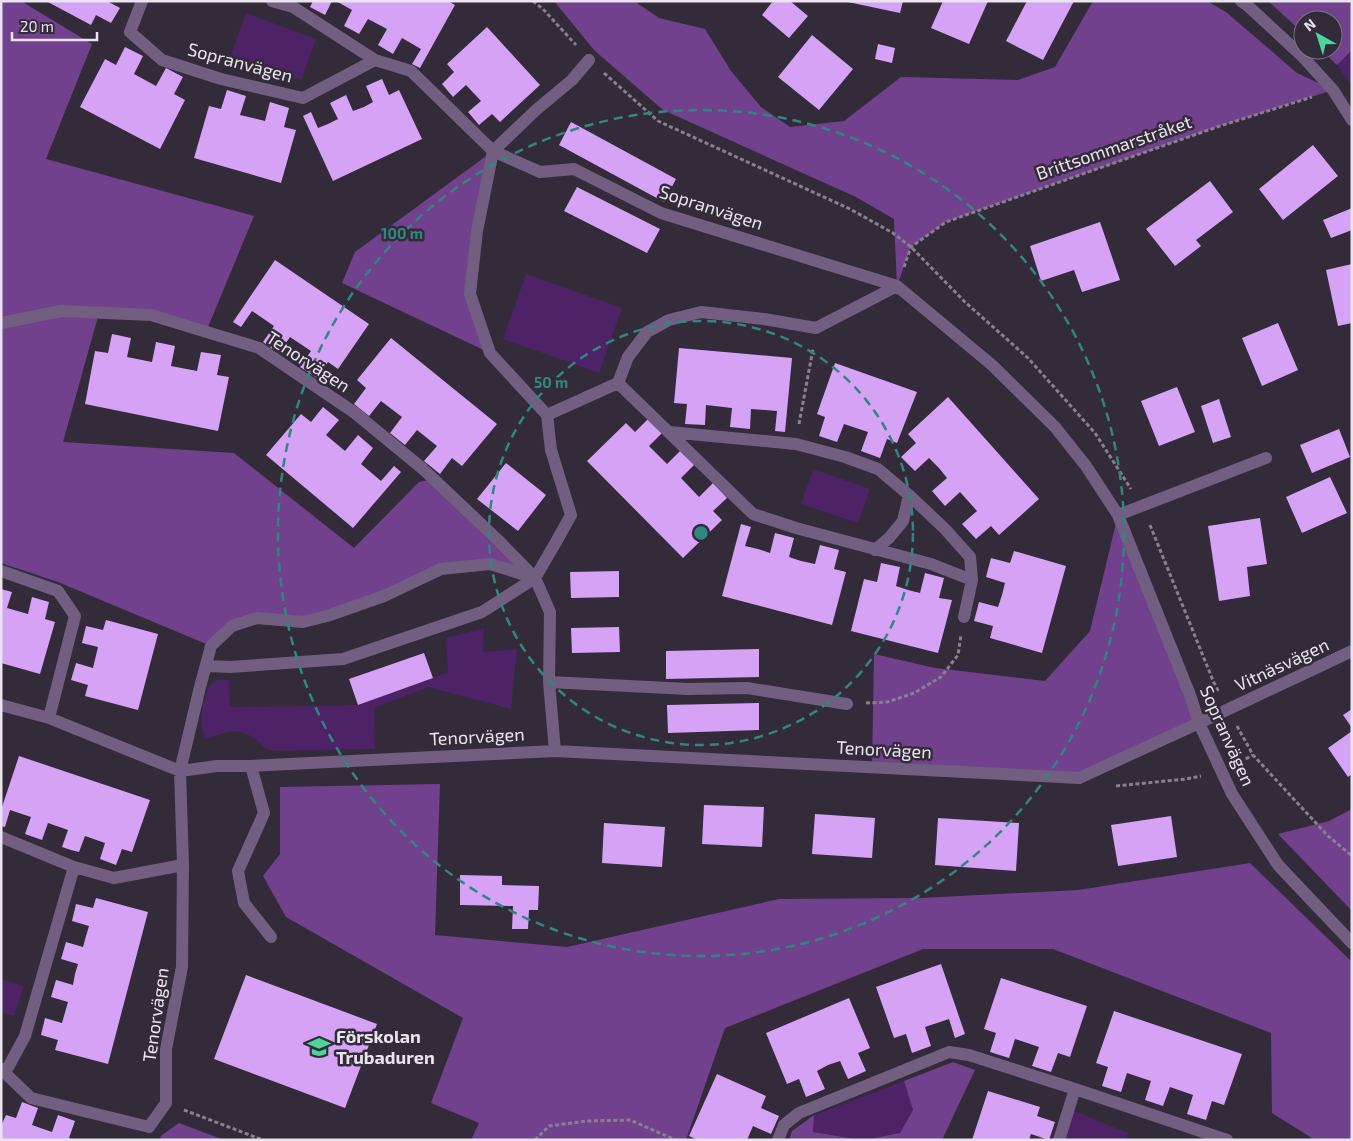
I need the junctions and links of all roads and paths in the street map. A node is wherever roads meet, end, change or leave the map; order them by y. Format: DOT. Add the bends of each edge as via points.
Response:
graph roads {
  1 [pos="142,1"];
  2 [pos="272,1"];
  3 [pos="533,1"];
  4 [pos="1240,1"];
  5 [pos="375,60"];
  6 [pos="589,60"];
  7 [pos="1333,90"];
  8 [pos="1352,120"];
  9 [pos="493,151"];
  10 [pos="897,286"];
  11 [pos="1,323"];
  12 [pos="816,328"];
  13 [pos="618,383"];
  14 [pos="547,415"];
  15 [pos="670,432"];
  16 [pos="796,444"];
  17 [pos="1266,458"];
  18 [pos="909,495"];
  19 [pos="1118,515"];
  20 [pos="875,550"];
  21 [pos="1,571"];
  22 [pos="535,578"];
  23 [pos="972,580"];
  24 [pos="964,617"];
  25 [pos="1352,651"];
  26 [pos="206,666"];
  27 [pos="549,682"];
  28 [pos="847,704"];
  29 [pos="1,705"];
  30 [pos="49,718"];
  31 [pos="1200,723"];
  32 [pos="555,751"];
  33 [pos="1253,755"];
  34 [pos="251,766"];
  35 [pos="180,770"];
  36 [pos="1221,771"];
  37 [pos="1108,786"];
  38 [pos="1,837"];
  39 [pos="183,865"];
  40 [pos="74,867"];
  41 [pos="271,937"];
  42 [pos="1352,943"];
  43 [pos="3,1071"];
  44 [pos="1076,1089"];
  45 [pos="166,1103"];
  46 [pos="263,1140"];
  47 [pos="535,1140"];
  48 [pos="676,1140"];
  49 [pos="778,1140"];
  50 [pos="1058,1140"];
  51 [pos="1227,1140"];
  1 -- 5 [label="street, Sopranvägen" via="130,32 162,60 221,79 303,98"];
  2 -- 5 [label="street, Sopranvägen" via="293,7"];
  3 -- 6 [label="path"];
  4 -- 7 [label="street" via="1302,56"];
  5 -- 9 [label="street, Sopranvägen" via="411,71"];
  6 -- 7 [label="path, Brittsommarstråket" via="658,121 850,209 911,246 946,222"];
  6 -- 9 [label="street" via="572,80"];
  7 -- 8 [label="street"];
  9 -- 10 [label="street, Sopranvägen" via="540,172 574,169 661,213"];
  9 -- 14 [label="street" via="477,231 470,294 490,353"];
  10 -- 12 [label="street"];
  10 -- 19 [label="street, Sopranvägen" via="992,365 1054,427 1086,466"];
  11 -- 22 [label="street, Tenorvägen" via="62,311 151,315 258,348 355,413 434,479"];
  12 -- 13 [label="street" via="701,312 669,320 647,332 628,357"];
  12 -- 16 [label="path"];
  13 -- 14 [label="street"];
  13 -- 15 [label="street"];
  14 -- 22 [label="street" via="551,450 571,515"];
  15 -- 16 [label="street"];
  15 -- 20 [label="street" via="753,514"];
  16 -- 18 [label="street" via="878,469"];
  17 -- 19 [label="street"];
  18 -- 20 [label="street" via="903,521"];
  18 -- 23 [label="street" via="970,557"];
  19 -- 31 [label="street, Sopranvägen"];
  20 -- 23 [label="street" via="931,564"];
  21 -- 30 [label="street" via="58,591 75,616"];
  22 -- 26 [label="street" via="482,612 343,659"];
  22 -- 26 [label="street, Tenorvägen" via="490,564 441,569 384,596 311,620 257,618 232,626 212,646"];
  22 -- 27 [label="street, Tenorvägen" via="550,612"];
  23 -- 24 [label="street"];
  24 -- 28 [label="path" via="958,654 941,677 914,693 888,702"];
  25 -- 31 [label="street, Vitnäsvägen"];
  26 -- 35 [label="street, Tenorvägen"];
  27 -- 28 [label="street" via="688,689 747,688"];
  27 -- 32 [label="street, Tenorvägen"];
  29 -- 30 [label="street, Tenorvägen"];
  30 -- 35 [label="street, Tenorvägen"];
  31 -- 32 [label="street, Tenorvägen" via="1080,778"];
  31 -- 36 [label="street, Sopranvägen"];
  32 -- 34 [label="street, Tenorvägen"];
  33 -- 36 [label="path"];
  34 -- 35 [label="street, Tenorvägen"];
  34 -- 41 [label="street" via="264,813 238,871 244,903"];
  35 -- 39 [label="street, Tenorvägen"];
  36 -- 37 [label="path" via="1186,779"];
  36 -- 42 [label="street, Sopranvägen" via="1278,866"];
  38 -- 40 [label="street"];
  39 -- 40 [label="street" via="114,878"];
  39 -- 45 [label="street, Tenorvägen" via="182,966 166,1050"];
  40 -- 43 [label="street" via="25,1036"];
  43 -- 45 [label="street" via="31,1098 149,1127"];
  44 -- 49 [label="street" via="970,1055 949,1052 799,1113 784,1125"];
  44 -- 50 [label="street"];
  44 -- 51 [label="street"];
  45 -- 46 [label="path"];
  47 -- 48 [label="path" via="549,1126 630,1120"];
}
